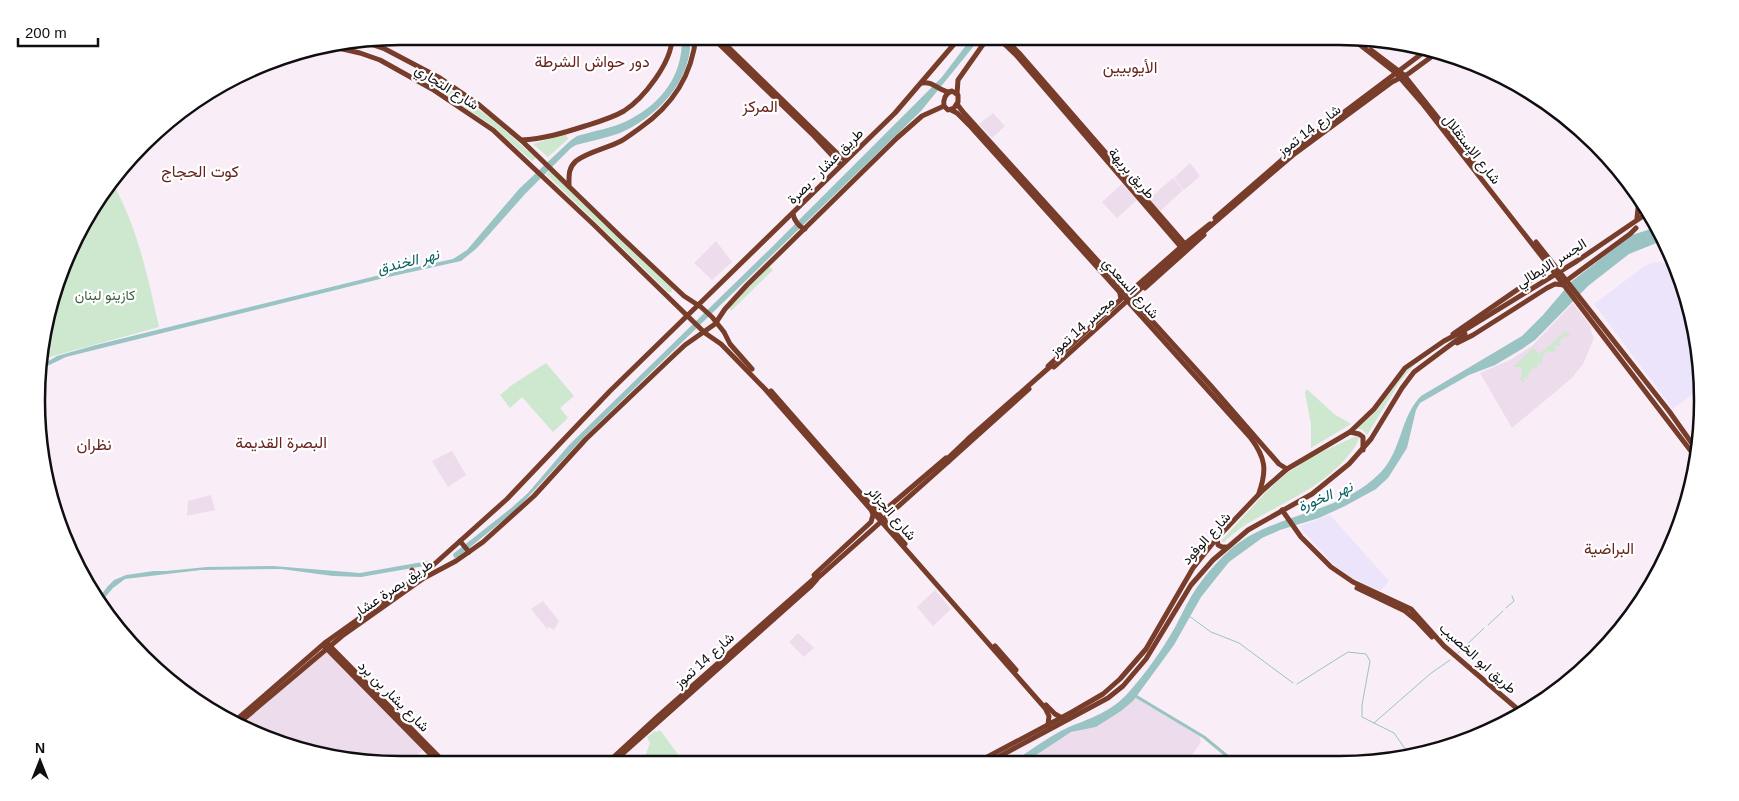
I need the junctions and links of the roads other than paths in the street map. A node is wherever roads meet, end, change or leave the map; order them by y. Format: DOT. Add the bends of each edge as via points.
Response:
graph roads {
  1 [pos="670,45"];
  2 [pos="693,45"];
  3 [pos="719,45"];
  4 [pos="724,45"];
  5 [pos="954,45"];
  6 [pos="983,45"];
  7 [pos="1006,45"];
  8 [pos="1010,45"];
  9 [pos="377,46"];
  10 [pos="1362,46"];
  11 [pos="1366,46"];
  12 [pos="345,50"];
  13 [pos="1018,55"];
  14 [pos="1420,55"];
  15 [pos="1431,57"];
  16 [pos="741,62"];
  17 [pos="1387,65"];
  18 [pos="1405,66"];
  19 [pos="1413,70"];
  20 [pos="1399,74"];
  21 [pos="440,78"];
  22 [pos="1388,79"];
  23 [pos="922,83"];
  24 [pos="1412,85"];
  25 [pos="432,89"];
  26 [pos="949,92"];
  27 [pos="772,93"];
  28 [pos="957,94"];
  29 [pos="957,104"];
  30 [pos="944,106"];
  31 [pos="951,110"];
  32 [pos="521,140"];
  33 [pos="846,160"];
  34 [pos="841,166"];
  35 [pos="569,186"];
  36 [pos="1639,211"];
  37 [pos="793,214"];
  38 [pos="1638,218"];
  39 [pos="1643,219"];
  40 [pos="1212,224"];
  41 [pos="1636,228"];
  42 [pos="805,229"];
  43 [pos="1199,235"];
  44 [pos="1182,244"];
  45 [pos="1552,266"];
  46 [pos="1566,283"];
  47 [pos="1525,285"];
  48 [pos="676,289"];
  49 [pos="1121,290"];
  50 [pos="1132,290"];
  51 [pos="1541,292"];
  52 [pos="1137,294"];
  53 [pos="668,296"];
  54 [pos="1119,301"];
  55 [pos="1134,305"];
  56 [pos="700,306"];
  57 [pos="1124,306"];
  58 [pos="689,318"];
  59 [pos="714,320"];
  60 [pos="703,331"];
  61 [pos="1464,333"];
  62 [pos="1444,341"];
  63 [pos="1447,347"];
  64 [pos="1044,373"];
  65 [pos="1678,430"];
  66 [pos="1350,432"];
  67 [pos="1691,445"];
  68 [pos="1363,450"];
  69 [pos="1691,450"];
  70 [pos="1268,451"];
  71 [pos="580,452"];
  72 [pos="573,453"];
  73 [pos="955,453"];
  74 [pos="1259,453"];
  75 [pos="1287,469"];
  76 [pos="1258,495"];
  77 [pos="886,509"];
  78 [pos="874,511"];
  79 [pos="1281,511"];
  80 [pos="891,514"];
  81 [pos="869,523"];
  82 [pos="886,525"];
  83 [pos="875,528"];
  84 [pos="1217,538"];
  85 [pos="461,542"];
  86 [pos="1226,547"];
  87 [pos="468,551"];
  88 [pos="1205,553"];
  89 [pos="1213,560"];
  90 [pos="412,570"];
  91 [pos="414,579"];
  92 [pos="808,586"];
  93 [pos="327,645"];
  94 [pos="317,656"];
  95 [pos="336,657"];
  96 [pos="1008,664"];
  97 [pos="1515,709"];
  98 [pos="240,717"];
  99 [pos="1062,718"];
  100 [pos="243,719"];
  101 [pos="1048,725"];
  102 [pos="432,756"];
  103 [pos="438,756"];
  104 [pos="615,756"];
  105 [pos="620,756"];
  106 [pos="989,756"];
  107 [pos="1000,756"];
  1 -- 32 [label="main road" via="658,74 623,112 553,136"];
  2 -- 35 [label="main road" via="687,75 673,98 622,141 575,162 569,173"];
  3 -- 16 [label="main road"];
  4 -- 16 [label="main road"];
  5 -- 23 [label="main road, طريق عشار - بصرة"];
  6 -- 28 [label="main road" via="958,80"];
  7 -- 13 [label="main road"];
  8 -- 13 [label="main road"];
  9 -- 21 [label="main road, شارع التجاري"];
  10 -- 17 [label="main road, شارع الإستقلال"];
  11 -- 17 [label="main road, شارع الإستقلال"];
  12 -- 25 [label="main road, شارع التجاري" via="380,60"];
  13 -- 44 [label="main road, طريق بريهة"];
  14 -- 18 [label="main road, شارع 14 تموز"];
  15 -- 19 [label="main road, شارع 14 تموز"];
  16 -- 27 [label="main road"];
  17 -- 18 [label="main road"];
  17 -- 20 [label="main road, شارع الإستقلال"];
  17 -- 22 [label="main road"];
  18 -- 20 [label="main road, شارع 14 تموز"];
  19 -- 20 [label="main road, شارع 14 تموز"];
  19 -- 24 [label="main road"];
  20 -- 22 [label="main road, شارع 14 تموز"];
  20 -- 24 [label="main road, شارع الإستقلال"];
  20 -- 40 [label="main road, شارع 14 تموز" via="1293,155"];
  20 -- 45 [label="main road, شارع الإستقلال"];
  21 -- 25 [label="main road"];
  21 -- 32 [label="main road, شارع التجاري"];
  22 -- 40 [label="main road, شارع 14 تموز" via="1290,152"];
  23 -- 26 [label="main road" via="934,84"];
  23 -- 33 [label="main road, طريق عشار - بصرة"];
  24 -- 45 [label="main road, شارع الإستقلال"];
  25 -- 53 [label="main road, شارع التجاري" via="493,130"];
  26 -- 28 [label="main road"];
  26 -- 30 [label="main road"];
  27 -- 33 [label="main road"];
  27 -- 34 [label="main road"];
  28 -- 29 [label="main road"];
  29 -- 31 [label="main road"];
  29 -- 49 [label="main road, شارع السعدي"];
  30 -- 31 [label="main road"];
  30 -- 42 [label="main road, طريق بصرة عشار" via="926,113 914,123"];
  31 -- 49 [label="main road, شارع السعدي" via="965,120"];
  32 -- 35 [label="main road, شارع التجاري"];
  33 -- 34 [label="main road, طريق عشار - بصرة"];
  34 -- 37 [label="main road, طريق عشار - بصرة"];
  35 -- 48 [label="main road"];
  36 -- 38 [label="main road"];
  37 -- 42 [label="main road"];
  37 -- 56 [label="main road, طريق عشار - بصرة"];
  39 -- 61 [label="main road, الجسر الايطالي, bridge" via="1579,264"];
  40 -- 43 [label="main road, شارع 14 تموز"];
  40 -- 44 [label="main road"];
  40 -- 52 [label="main road" via="1187,251"];
  41 -- 46 [label="main road"];
  42 -- 59 [label="main road, طريق بصرة عشار"];
  43 -- 64 [label="main road, مجسر 14 تموز, bridge"];
  44 -- 50 [label="main road"];
  45 -- 46 [label="main road, شارع الإستقلال"];
  45 -- 47 [label="main road"];
  46 -- 51 [label="main road"];
  46 -- 65 [label="main road, شارع الإستقلال"];
  47 -- 51 [label="main road" via="1541,282 1544,287"];
  47 -- 62 [label="main road"];
  48 -- 53 [label="main road"];
  48 -- 56 [label="main road"];
  49 -- 50 [label="main road"];
  49 -- 54 [label="main road"];
  49 -- 55 [label="main road, شارع السعدي"];
  50 -- 52 [label="main road" via="1132,294"];
  51 -- 63 [label="main road" via="1473,335"];
  52 -- 55 [label="main road"];
  53 -- 58 [label="main road"];
  54 -- 57 [label="main road" via="1124,300"];
  54 -- 64 [label="main road"];
  55 -- 57 [label="main road"];
  55 -- 70 [label="main road, شارع السعدي"];
  55 -- 74 [label="main road, شارع السعدي" via="1246,433"];
  56 -- 58 [label="main road, طريق عشار - بصرة"];
  56 -- 59 [label="main road"];
  57 -- 64 [label="main road"];
  58 -- 60 [label="main road"];
  58 -- 85 [label="main road, طريق عشار - بصرة"];
  59 -- 60 [label="main road, طريق بصرة عشار"];
  59 -- 78 [label="main road, شارع الجزائر" via="737,353"];
  60 -- 72 [label="main road, طريق بصرة عشار"];
  60 -- 78 [label="main road, شارع الجزائر" via="748,370"];
  61 -- 62 [label="main road, شارع الوفود"];
  61 -- 63 [label="main road, شارع الوفود"];
  62 -- 66 [label="main road, شارع الوفود" via="1406,368 1374,410"];
  63 -- 68 [label="main road, شارع الوفود" via="1409,377"];
  64 -- 73 [label="main road"];
  65 -- 67 [label="main road"];
  65 -- 69 [label="main road"];
  66 -- 68 [label="main road" via="1363,437"];
  66 -- 75 [label="main road, شارع الوفود"];
  68 -- 79 [label="main road, شارع الوفود" via="1320,488"];
  70 -- 74 [label="main road" via="1265,456"];
  70 -- 75 [label="main road, شارع السعدي"];
  71 -- 72 [label="main road"];
  72 -- 87 [label="main road, طريق بصرة عشار" via="518,512"];
  73 -- 77 [label="main road"];
  73 -- 80 [label="main road" via="940,472"];
  73 -- 92 [label="main road, شارع 14 تموز, bridge"];
  74 -- 76 [label="main road, شارع السعدي" via="1265,471"];
  75 -- 76 [label="main road, شارع الوفود"];
  76 -- 84 [label="main road, شارع الوفود"];
  77 -- 78 [label="main road"];
  77 -- 80 [label="main road" via="885,514"];
  78 -- 81 [label="main road"];
  78 -- 82 [label="main road, شارع الجزائر"];
  79 -- 86 [label="main road, شارع الوفود"];
  79 -- 97 [label="main road, طريق ابو الخصيب" via="1298,539 1329,569 1409,614 1442,648"];
  80 -- 82 [label="main road"];
  81 -- 83 [label="main road" via="874,523"];
  81 -- 92 [label="main road"];
  82 -- 83 [label="main road"];
  82 -- 96 [label="main road, شارع الجزائر"];
  83 -- 92 [label="main road"];
  84 -- 86 [label="main road" via="1218,545"];
  84 -- 88 [label="main road, شارع الوفود"];
  85 -- 87 [label="main road"];
  85 -- 91 [label="main road, طريق عشار - بصرة"];
  86 -- 89 [label="main road, شارع الوفود"];
  87 -- 93 [label="main road, طريق بصرة عشار"];
  88 -- 89 [label="main road" via="1210,554"];
  88 -- 99 [label="main road, شارع الوفود" via="1184,581 1133,666 1107,691"];
  89 -- 107 [label="main road, شارع الوفود" via="1191,585 1146,659 1122,687 1108,698"];
  90 -- 91 [label="main road"];
  91 -- 93 [label="main road, طريق عشار - بصرة"];
  92 -- 104 [label="main road, شارع 14 تموز"];
  92 -- 105 [label="main road, شارع 14 تموز"];
  93 -- 94 [label="main road, طريق بصرة عشار"];
  93 -- 95 [label="main road, شارع بشار بن برد"];
  93 -- 98 [label="main road"];
  93 -- 103 [label="main road, شارع بشار بن برد"];
  94 -- 95 [label="main road"];
  94 -- 100 [label="main road, طريق بصرة عشار"];
  95 -- 102 [label="main road, شارع بشار بن برد"];
  96 -- 99 [label="main road, شارع الجزائر" via="1050,710"];
  96 -- 101 [label="main road, شارع الجزائر" via="1046,710"];
  99 -- 101 [label="main road, شارع الوفود"];
  101 -- 106 [label="main road, شارع الوفود"];
}
